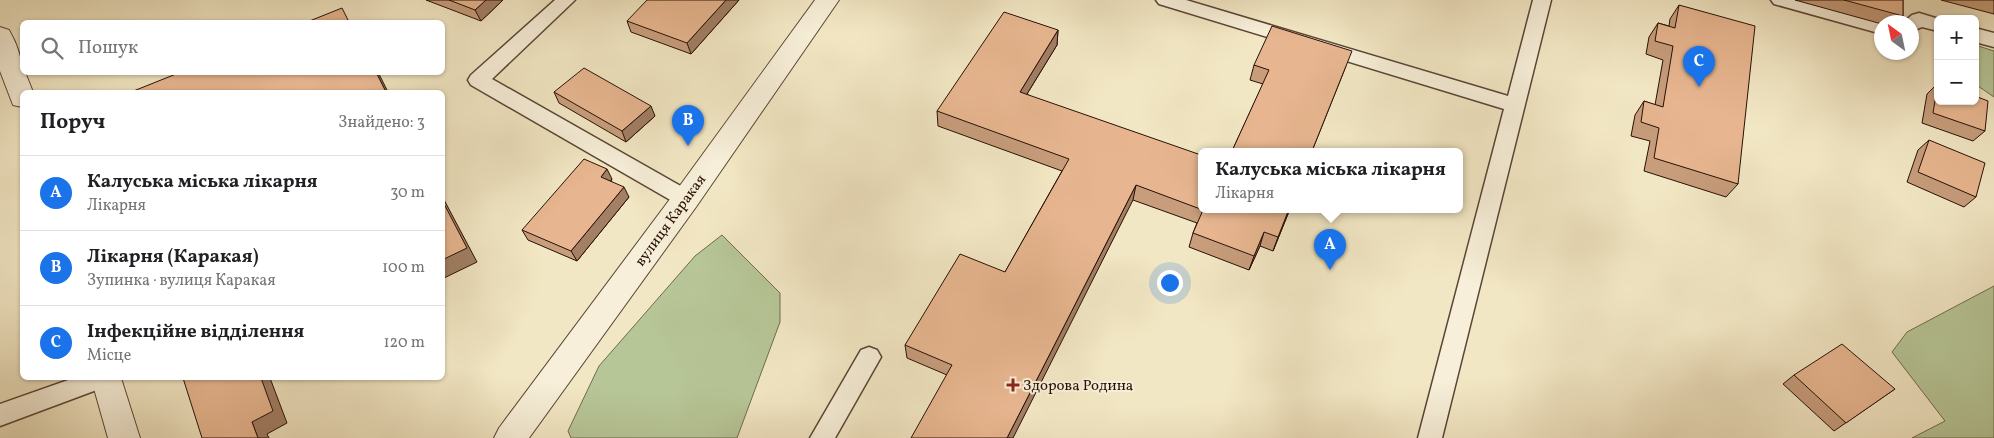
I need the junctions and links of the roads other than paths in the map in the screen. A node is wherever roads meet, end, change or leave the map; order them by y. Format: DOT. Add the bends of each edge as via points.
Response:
graph roads {
  1 [pos="566,0"];
  2 [pos="827,0"];
  3 [pos="1165,0"];
  4 [pos="1542,0"];
  5 [pos="1780,0"];
  6 [pos="1919,20"];
  7 [pos="1934,23"];
  8 [pos="1874,26"];
  9 [pos="0,36"];
  10 [pos="1979,36"];
  11 [pos="1994,40"];
  12 [pos="20,92"];
  13 [pos="1515,105"];
  14 [pos="686,199"];
  15 [pos="869,358"];
  16 [pos="96,380"];
  17 [pos="107,380"];
  18 [pos="0,415"];
  19 [pos="124,438"];
  20 [pos="510,438"];
  21 [pos="822,438"];
  22 [pos="1430,438"];
  1 -- 14 [label="lane" via="478,80"];
  2 -- 14 [label="street, вулиця Каракая"];
  3 -- 13 [label="lane"];
  4 -- 13 [label="lane"];
  5 -- 8 [label="lane"];
  6 -- 7 [label="lane"];
  9 -- 12 [label="street"];
  10 -- 11 [label="lane"];
  13 -- 22 [label="lane"];
  14 -- 20 [label="street, вулиця Каракая"];
  15 -- 21 [label="lane"];
  16 -- 18 [label="lane"];
  17 -- 19 [label="street"];
}
